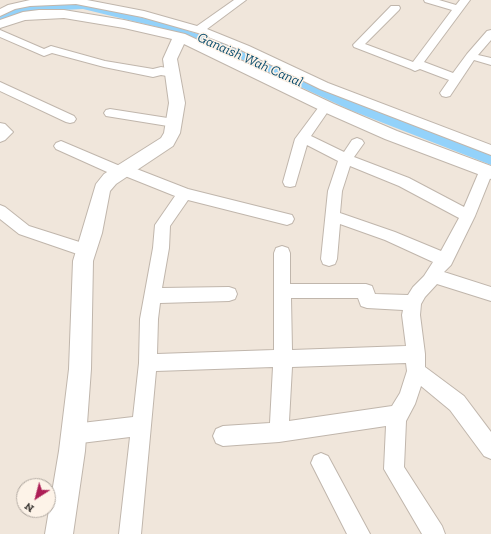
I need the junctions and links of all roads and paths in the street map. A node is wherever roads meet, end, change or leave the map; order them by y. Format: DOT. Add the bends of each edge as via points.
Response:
graph roads {
  1 [pos="0,0"];
  2 [pos="241,0"];
  3 [pos="429,0"];
  4 [pos="465,0"];
  5 [pos="75,1"];
  6 [pos="12,7"];
  7 [pos="394,8"];
  8 [pos="458,10"];
  9 [pos="0,13"];
  10 [pos="64,14"];
  11 [pos="0,24"];
  12 [pos="199,30"];
  13 [pos="0,33"];
  14 [pos="491,33"];
  15 [pos="180,38"];
  16 [pos="346,38"];
  17 [pos="360,43"];
  18 [pos="471,56"];
  19 [pos="491,62"];
  20 [pos="418,64"];
  21 [pos="173,73"];
  22 [pos="455,78"];
  23 [pos="0,86"];
  24 [pos="446,93"];
  25 [pos="326,107"];
  26 [pos="110,113"];
  27 [pos="70,119"];
  28 [pos="174,123"];
  29 [pos="0,127"];
  30 [pos="0,137"];
  31 [pos="303,138"];
  32 [pos="357,143"];
  33 [pos="61,146"];
  34 [pos="491,150"];
  35 [pos="346,159"];
  36 [pos="122,171"];
  37 [pos="489,172"];
  38 [pos="290,182"];
  39 [pos="185,194"];
  40 [pos="0,211"];
  41 [pos="334,216"];
  42 [pos="468,216"];
  43 [pos="287,218"];
  44 [pos="86,251"];
  45 [pos="282,253"];
  46 [pos="329,259"];
  47 [pos="445,260"];
  48 [pos="433,276"];
  49 [pos="282,291"];
  50 [pos="229,294"];
  51 [pos="491,294"];
  52 [pos="153,296"];
  53 [pos="413,303"];
  54 [pos="283,359"];
  55 [pos="148,363"];
  56 [pos="416,363"];
  57 [pos="398,415"];
  58 [pos="142,426"];
  59 [pos="279,432"];
  60 [pos="73,434"];
  61 [pos="223,436"];
  62 [pos="491,449"];
  63 [pos="321,463"];
  64 [pos="60,534"];
  65 [pos="130,534"];
  66 [pos="359,534"];
  67 [pos="434,534"];
  1 -- 6 [label="street"];
  2 -- 12 [label="street"];
  3 -- 8 [label="street"];
  4 -- 8 [label="street"];
  5 -- 6 [label="street" via="52,1"];
  5 -- 10 [label="street"];
  5 -- 12 [label="street" via="144,14"];
  6 -- 9 [label="street"];
  7 -- 17 [label="street"];
  8 -- 20 [label="street"];
  10 -- 11 [label="street" via="23,16"];
  10 -- 15 [label="street" via="124,24"];
  12 -- 34 [label="street" via="245,48 324,86"];
  13 -- 21 [label="street" via="44,53 51,48 104,64 153,73"];
  14 -- 18 [label="street"];
  15 -- 21 [label="street" via="170,59"];
  15 -- 25 [label="street"];
  16 -- 17 [label="street"];
  17 -- 20 [label="street" via="358,45 415,68"];
  18 -- 19 [label="street"];
  18 -- 22 [label="street"];
  20 -- 22 [label="street"];
  21 -- 28 [label="street" via="176,103"];
  22 -- 24 [label="street"];
  23 -- 27 [label="street"];
  25 -- 31 [label="street"];
  25 -- 37 [label="street"];
  26 -- 28 [label="street"];
  28 -- 36 [label="street" via="167,142"];
  29 -- 30 [label="street" via="8,132"];
  31 -- 35 [label="street"];
  31 -- 38 [label="street"];
  32 -- 35 [label="street"];
  33 -- 36 [label="street"];
  35 -- 41 [label="street" via="335,191"];
  35 -- 42 [label="street" via="404,182"];
  36 -- 39 [label="street"];
  36 -- 44 [label="street" via="102,189"];
  37 -- 42 [label="street"];
  39 -- 43 [label="street"];
  39 -- 52 [label="street" via="163,225 162,248"];
  40 -- 44 [label="street" via="24,230"];
  41 -- 46 [label="street"];
  41 -- 47 [label="street" via="390,236"];
  42 -- 47 [label="street"];
  44 -- 60 [label="street" via="80,369"];
  45 -- 49 [label="street"];
  47 -- 48 [label="street"];
  48 -- 51 [label="street"];
  48 -- 53 [label="street"];
  49 -- 53 [label="street" via="366,291 367,301"];
  49 -- 54 [label="street"];
  50 -- 52 [label="street"];
  52 -- 55 [label="street"];
  53 -- 56 [label="street" via="411,315"];
  54 -- 55 [label="street"];
  54 -- 56 [label="street"];
  54 -- 59 [label="street"];
  55 -- 58 [label="street"];
  56 -- 57 [label="street" via="408,397"];
  56 -- 62 [label="street" via="457,403"];
  57 -- 59 [label="street"];
  57 -- 67 [label="street" via="394,469"];
  58 -- 60 [label="street"];
  58 -- 65 [label="street"];
  59 -- 61 [label="street"];
  60 -- 64 [label="street"];
  63 -- 66 [label="street"];
}
